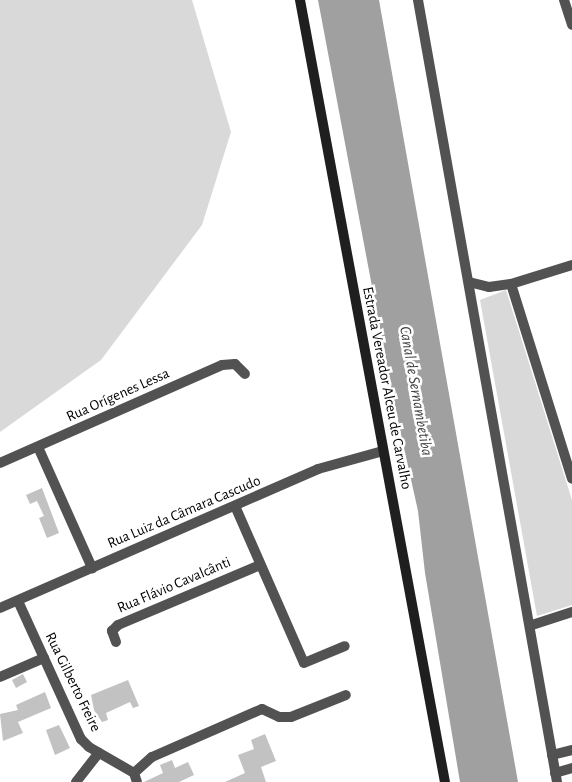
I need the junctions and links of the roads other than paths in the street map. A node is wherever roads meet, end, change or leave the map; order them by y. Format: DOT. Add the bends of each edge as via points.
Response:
graph roads {
  1 [pos="300,0"];
  2 [pos="418,0"];
  3 [pos="564,0"];
  4 [pos="572,25"];
  5 [pos="572,264"];
  6 [pos="469,282"];
  7 [pos="511,284"];
  8 [pos="244,374"];
  9 [pos="38,446"];
  10 [pos="383,451"];
  11 [pos="0,463"];
  12 [pos="572,479"];
  13 [pos="235,506"];
  14 [pos="260,565"];
  15 [pos="92,568"];
  16 [pos="18,601"];
  17 [pos="0,608"];
  18 [pos="572,612"];
  19 [pos="532,625"];
  20 [pos="116,642"];
  21 [pos="345,646"];
  22 [pos="44,658"];
  23 [pos="0,677"];
  24 [pos="346,695"];
  25 [pos="572,750"];
  26 [pos="99,753"];
  27 [pos="552,756"];
  28 [pos="572,768"];
  29 [pos="556,777"];
  30 [pos="136,778"];
  31 [pos="76,782"];
  32 [pos="445,782"];
  1 -- 10 [label="street, Estrada Vereador Alceu de Carvalho"];
  2 -- 6 [label="street"];
  3 -- 4 [label="street"];
  5 -- 7 [label="street"];
  6 -- 7 [label="street" via="489,287"];
  6 -- 19 [label="street"];
  7 -- 12 [label="street"];
  8 -- 9 [label="street, Rua Orígenes Lessa" via="235,364 222,365"];
  9 -- 11 [label="street, Rua Orígenes Lessa"];
  9 -- 15 [label="street"];
  10 -- 13 [label="street, Rua Luiz da Câmara Cascudo" via="318,470"];
  10 -- 32 [label="street, Estrada Vereador Alceu de Carvalho"];
  13 -- 14 [label="street"];
  13 -- 15 [label="street, Rua Luiz da Câmara Cascudo"];
  14 -- 20 [label="street, Rua Flávio Cavalcânti" via="118,625 112,631"];
  14 -- 21 [label="street" via="304,663"];
  15 -- 16 [label="street, Rua Luiz da Câmara Cascudo"];
  16 -- 17 [label="street, Rua Luiz da Câmara Cascudo"];
  16 -- 22 [label="street, Rua Gilberto Freire"];
  18 -- 19 [label="street"];
  19 -- 27 [label="street"];
  22 -- 23 [label="street"];
  22 -- 26 [label="street, Rua Gilberto Freire" via="81,739"];
  24 -- 30 [label="street" via="290,717 271,715 262,709 152,757"];
  25 -- 27 [label="street"];
  26 -- 30 [label="street, Rua Gilberto Freire"];
  26 -- 31 [label="street"];
  27 -- 29 [label="street"];
  28 -- 29 [label="street"];
}
